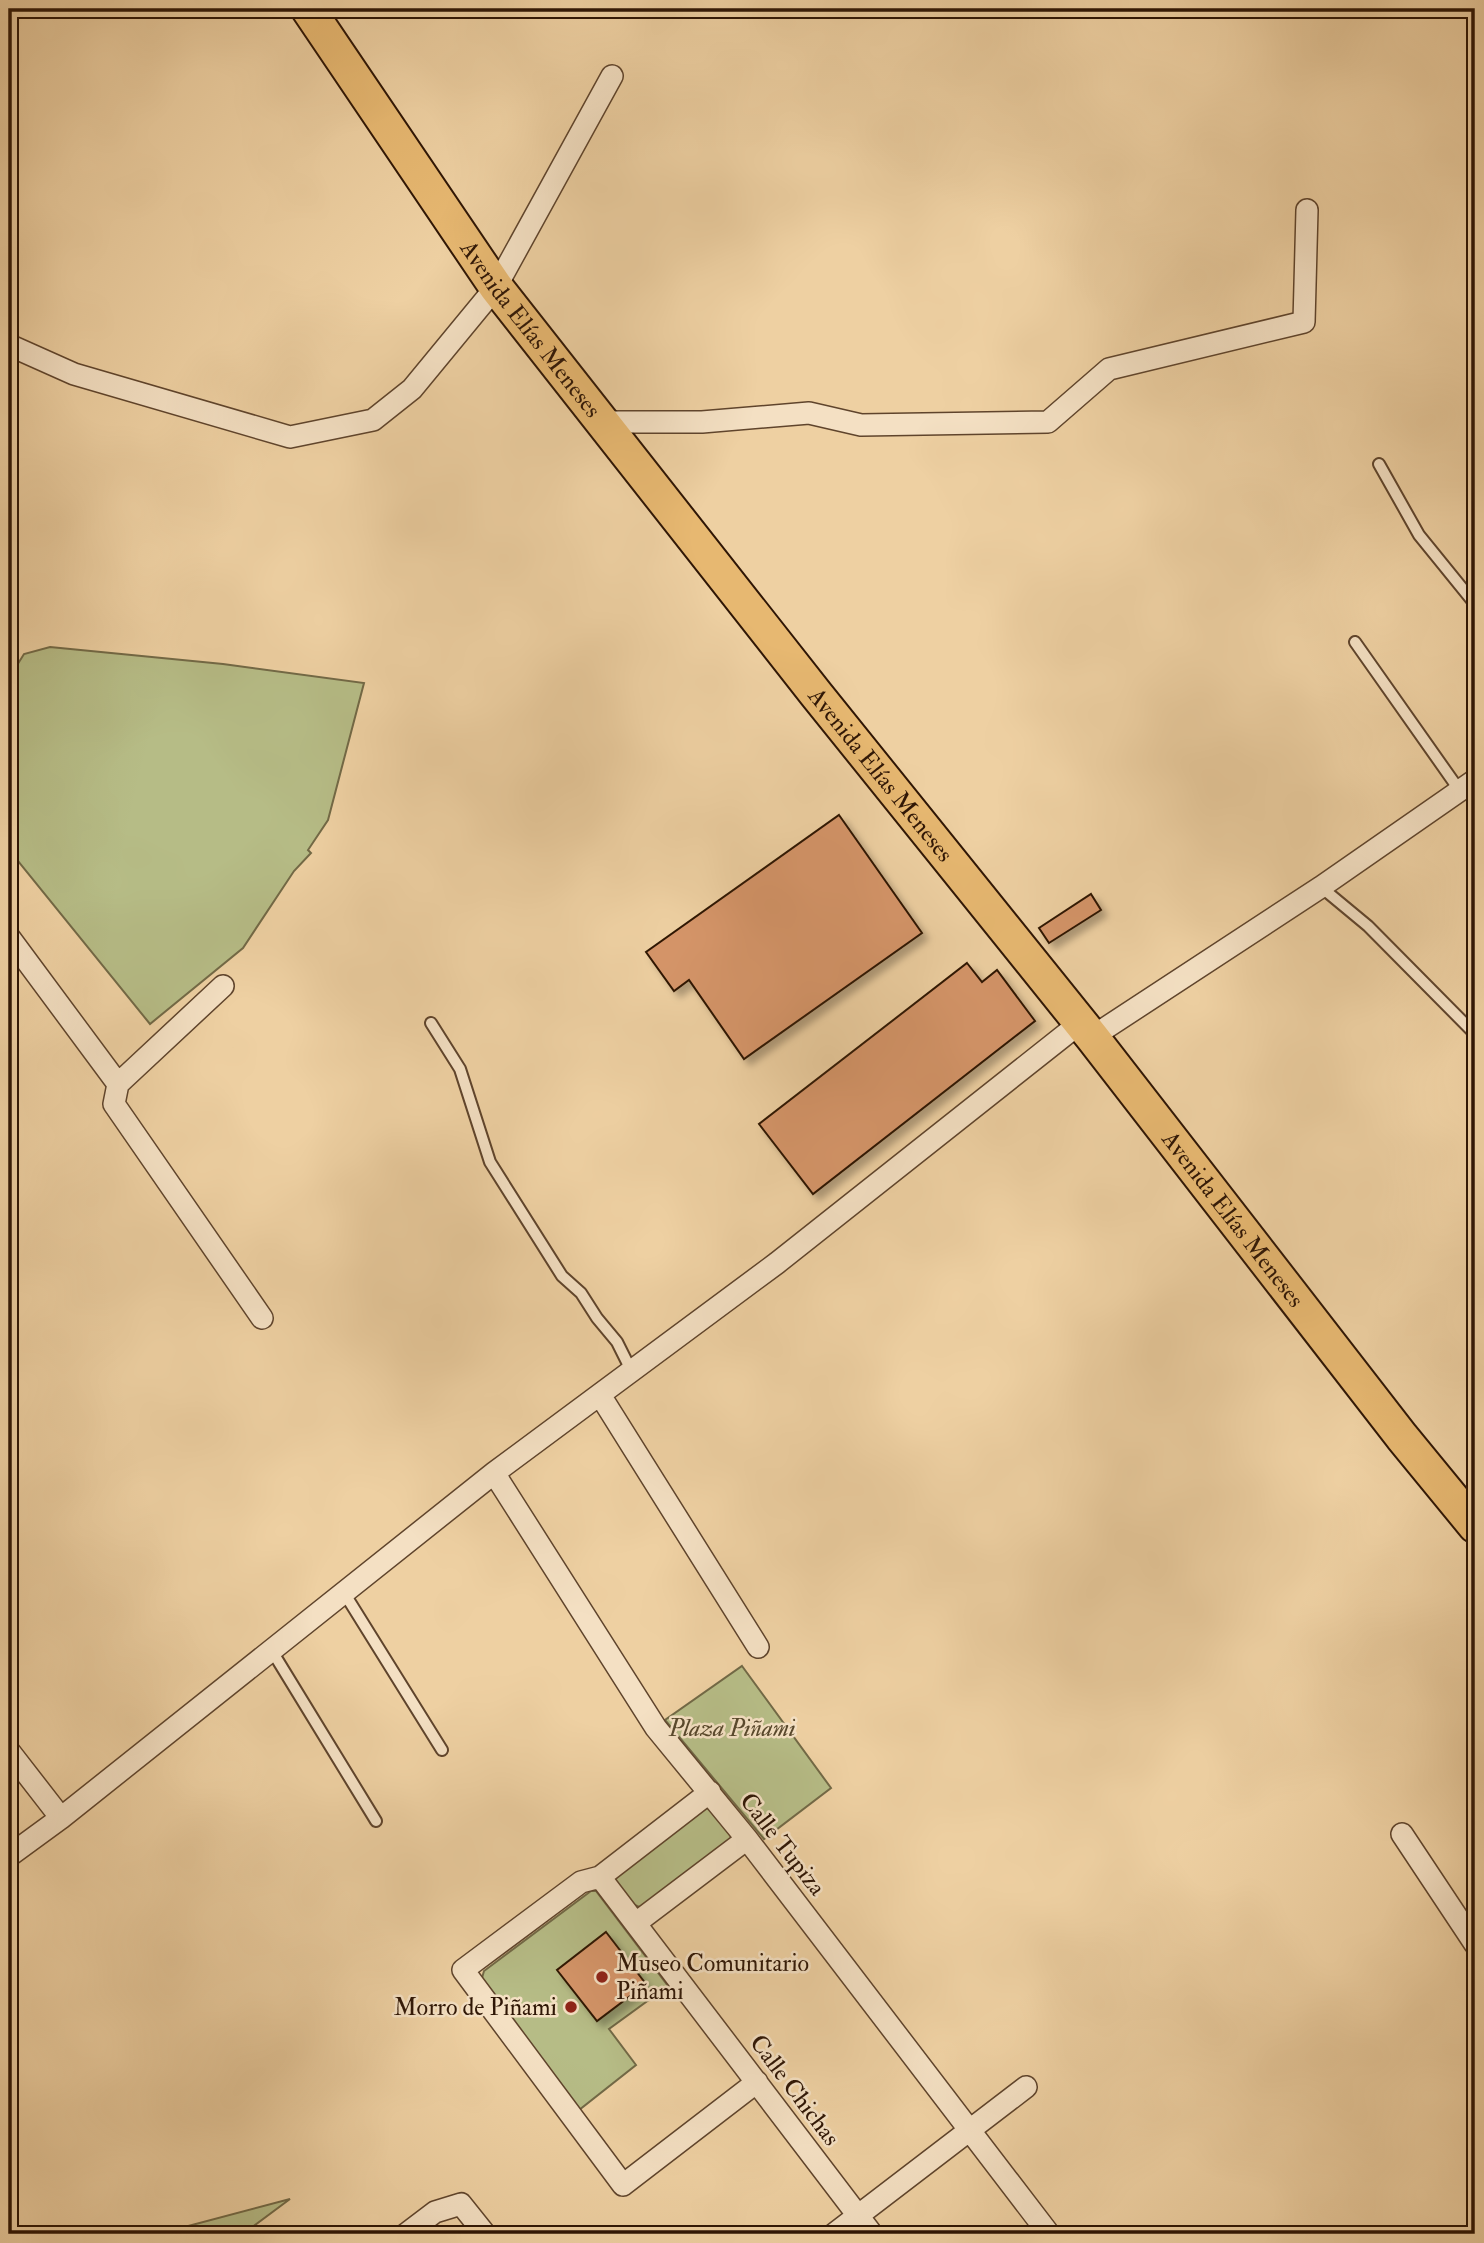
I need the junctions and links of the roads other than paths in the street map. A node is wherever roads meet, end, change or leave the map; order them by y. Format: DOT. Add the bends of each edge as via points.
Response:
graph roads {
  1 [pos="308,9"];
  2 [pos="612,76"];
  3 [pos="1307,210"];
  4 [pos="496,287"];
  5 [pos="9,345"];
  6 [pos="602,422"];
  7 [pos="1379,464"];
  8 [pos="1475,604"];
  9 [pos="1355,642"];
  10 [pos="1467,785"];
  11 [pos="1321,887"];
  12 [pos="9,937"];
  13 [pos="223,986"];
  14 [pos="432,1023"];
  15 [pos="1086,1030"];
  16 [pos="1475,1034"];
  17 [pos="118,1084"];
  18 [pos="262,1318"];
  19 [pos="632,1372"];
  20 [pos="600,1395"];
  21 [pos="494,1473"];
  22 [pos="1475,1527"];
  23 [pos="343,1591"];
  24 [pos="758,1647"];
  25 [pos="272,1651"];
  26 [pos="442,1750"];
  27 [pos="9,1751"];
  28 [pos="710,1792"];
  29 [pos="61,1818"];
  30 [pos="376,1821"];
  31 [pos="1402,1834"];
  32 [pos="747,1839"];
  33 [pos="9,1856"];
  34 [pos="600,1877"];
  35 [pos="636,1923"];
  36 [pos="1475,1944"];
  37 [pos="757,2082"];
  38 [pos="1026,2087"];
  39 [pos="969,2130"];
  40 [pos="858,2216"];
  41 [pos="406,2234"];
  42 [pos="485,2234"];
  43 [pos="834,2234"];
  44 [pos="872,2234"];
  45 [pos="1049,2234"];
  1 -- 4 [label="main road, Avenida Elías Meneses"];
  2 -- 4 [label="street"];
  3 -- 6 [label="street" via="1304,322 1109,369 1048,422 861,425 809,413 702,422"];
  4 -- 5 [label="street" via="412,389 373,420 289,437 74,374"];
  4 -- 6 [label="main road, Avenida Elías Meneses"];
  6 -- 15 [label="main road, Avenida Elías Meneses"];
  7 -- 8 [label="lane" via="1419,535"];
  9 -- 10 [label="lane"];
  10 -- 11 [label="street"];
  11 -- 15 [label="street"];
  11 -- 16 [label="lane" via="1368,926"];
  12 -- 17 [label="street"];
  13 -- 17 [label="street"];
  14 -- 19 [label="lane" via="460,1069 490,1162 562,1276 581,1293 617,1342"];
  15 -- 19 [label="street"];
  15 -- 22 [label="main road, Avenida Elías Meneses"];
  17 -- 18 [label="street" via="114,1104"];
  19 -- 20 [label="street"];
  20 -- 21 [label="street"];
  20 -- 24 [label="street"];
  21 -- 23 [label="street"];
  21 -- 28 [label="street, Calle Tupiza" via="656,1728"];
  23 -- 25 [label="street"];
  23 -- 26 [label="lane"];
  25 -- 29 [label="street"];
  25 -- 30 [label="lane"];
  27 -- 29 [label="street"];
  28 -- 32 [label="street, Calle Tupiza"];
  28 -- 34 [label="street"];
  29 -- 33 [label="street"];
  31 -- 36 [label="street"];
  32 -- 35 [label="street"];
  32 -- 39 [label="street, Calle Tupiza"];
  34 -- 35 [label="street, Calle Chichas"];
  34 -- 37 [label="street" via="581,1882 463,1970 623,2185"];
  35 -- 37 [label="street, Calle Chichas"];
  37 -- 40 [label="street, Calle Chichas"];
  38 -- 39 [label="street"];
  39 -- 40 [label="street"];
  39 -- 45 [label="street, Calle Tupiza"];
  40 -- 43 [label="street"];
  40 -- 44 [label="street, Calle Chichas"];
  41 -- 42 [label="street" via="435,2212 461,2204"];
}
